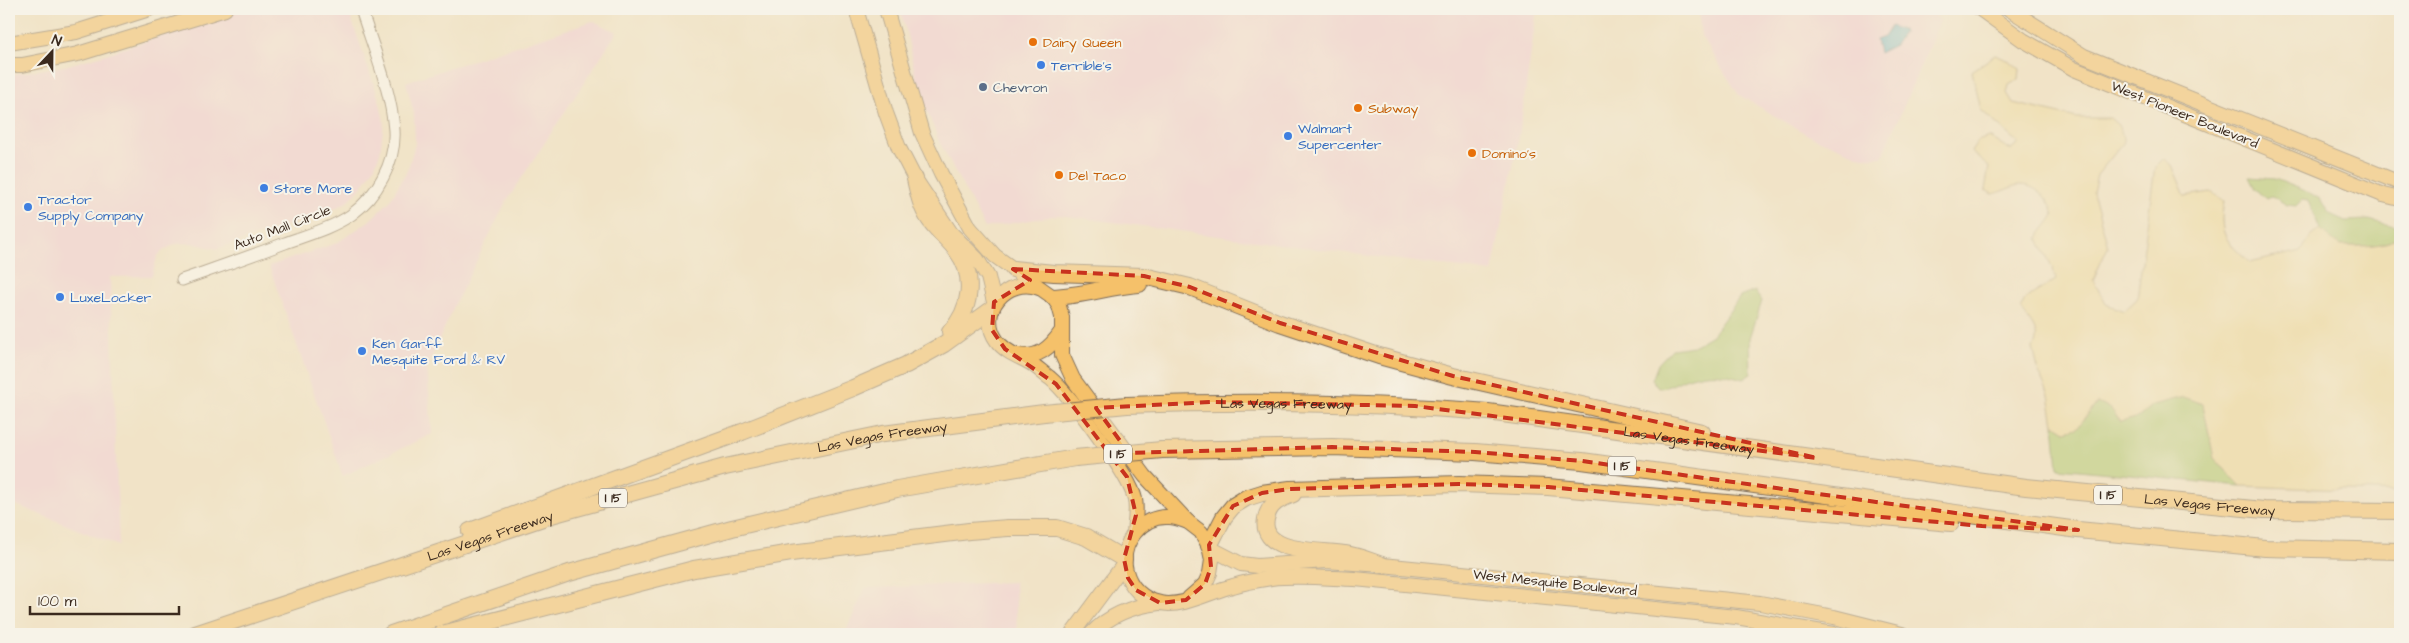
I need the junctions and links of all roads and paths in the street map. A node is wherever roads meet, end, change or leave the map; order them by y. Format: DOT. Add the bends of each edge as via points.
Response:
graph roads {
  1 [pos="149,9"];
  2 [pos="225,9"];
  3 [pos="361,9"];
  4 [pos="856,9"];
  5 [pos="886,9"];
  6 [pos="1980,9"];
  7 [pos="2009,9"];
  8 [pos="9,43"];
  9 [pos="9,65"];
  10 [pos="915,179"];
  11 [pos="2400,183"];
  12 [pos="2400,199"];
  13 [pos="1013,269"];
  14 [pos="182,280"];
  15 [pos="1158,280"];
  16 [pos="1049,294"];
  17 [pos="993,306"];
  18 [pos="1061,332"];
  19 [pos="1014,354"];
  20 [pos="906,365"];
  21 [pos="1817,458"];
  22 [pos="1299,490"];
  23 [pos="2400,511"];
  24 [pos="1188,522"];
  25 [pos="2078,530"];
  26 [pos="1131,538"];
  27 [pos="1209,547"];
  28 [pos="2400,552"];
  29 [pos="1124,562"];
  30 [pos="1382,565"];
  31 [pos="1186,600"];
  32 [pos="1160,603"];
  33 [pos="195,634"];
  34 [pos="391,634"];
  35 [pos="442,634"];
  36 [pos="1072,634"];
  37 [pos="1091,634"];
  38 [pos="1834,634"];
  39 [pos="1902,634"];
  1 -- 8 [label="main road" via="76,32"];
  2 -- 9 [label="main road" via="78,54"];
  3 -- 14 [label="street, Auto Mall Circle" via="390,104 394,131 392,152 376,189 350,216 323,229"];
  4 -- 10 [label="main road" via="886,113"];
  5 -- 13 [label="main road" via="922,133 940,174 970,228 995,256"];
  6 -- 12 [label="main road, West Pioneer Boulevard" via="2022,40 2074,69 2383,195"];
  7 -- 11 [label="main road, West Pioneer Boulevard" via="2084,56"];
  10 -- 17 [label="main road" via="951,233 977,259 988,277"];
  10 -- 20 [label="highway" via="928,219 958,252 967,270 969,288 963,315 957,324"];
  13 -- 15 [label="highway" via="1144,276"];
  13 -- 16 [label="main road"];
  15 -- 16 [label="highway" via="1079,296"];
  15 -- 21 [label="highway" via="1190,287 1280,323 1379,356 1453,376"];
  16 -- 17 [label="main road" via="1026,286 1016,287 1006,292"];
  16 -- 18 [label="main road" via="1059,306"];
  17 -- 19 [label="main road" via="992,330 997,341"];
  17 -- 20 [label="highway" via="944,344"];
  18 -- 19 [label="main road" via="1044,352 1025,356"];
  18 -- 24 [label="main road" via="1062,356 1072,379 1145,476"];
  19 -- 26 [label="main road" via="1056,384 1126,477 1135,500 1136,515"];
  20 -- 33 [label="highway" via="742,432"];
  21 -- 23 [label="highway, Las Vegas Freeway / I 15" via="2026,487 2264,510"];
  21 -- 33 [label="highway, Las Vegas Freeway / I 15, bridge" via="1488,412 1415,406 1220,402 1127,405 1044,413 883,434 725,468 555,514"];
  22 -- 25 [label="highway" via="1459,484 1548,487 2049,531"];
  22 -- 27 [label="highway" via="1271,491 1246,498 1233,506 1224,516"];
  22 -- 30 [label="highway" via="1281,497 1268,512 1267,532 1273,540 1284,546 1346,554"];
  24 -- 26 [label="main road" via="1169,517 1149,521"];
  24 -- 27 [label="main road" via="1201,532"];
  25 -- 28 [label="highway, I 15" via="2265,548"];
  25 -- 34 [label="highway, I 15, bridge" via="1572,460 1475,452 1332,447 1162,450 1075,458 897,489 732,528 569,573"];
  26 -- 29 [label="main road"];
  27 -- 30 [label="main road, West Mesquite Boulevard" via="1241,564 1257,566 1326,561"];
  27 -- 31 [label="main road" via="1211,567 1205,584"];
  29 -- 32 [label="main road" via="1128,578 1136,590"];
  29 -- 35 [label="highway" via="1086,537 1057,528 960,532 694,569"];
  29 -- 36 [label="main road"];
  30 -- 39 [label="main road, West Mesquite Boulevard" via="1760,603"];
  31 -- 32 [label="main road" via="1174,604"];
  31 -- 38 [label="main road, West Mesquite Boulevard" via="1232,586 1301,576 1736,618"];
  32 -- 37 [label="main road" via="1136,606 1101,624"];
}
